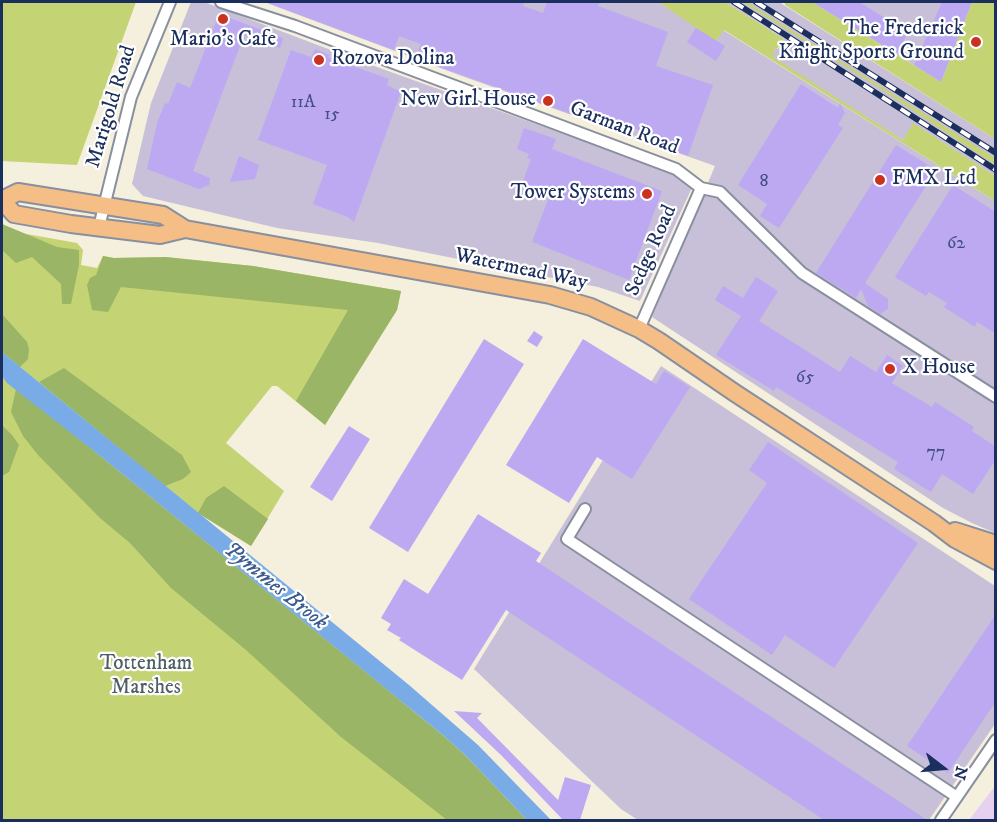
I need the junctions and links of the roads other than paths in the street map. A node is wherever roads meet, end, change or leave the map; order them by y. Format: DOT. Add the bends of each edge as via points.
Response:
graph roads {
  1 [pos="170,2"];
  2 [pos="221,2"];
  3 [pos="701,188"];
  4 [pos="2,200"];
  5 [pos="103,206"];
  6 [pos="99,227"];
  7 [pos="184,229"];
  8 [pos="639,329"];
  9 [pos="996,397"];
  10 [pos="585,509"];
  11 [pos="934,523"];
  12 [pos="996,544"];
  13 [pos="996,561"];
  14 [pos="996,740"];
  15 [pos="957,797"];
  16 [pos="941,820"];
  1 -- 5 [label="street, Marigold Road" via="131,97"];
  2 -- 3 [label="street, Garman Road" via="676,168"];
  3 -- 8 [label="street, Sedge Road"];
  3 -- 9 [label="street, Garman Road" via="720,192 802,273"];
  4 -- 5 [label="main road, Watermead Way" via="18,192"];
  4 -- 6 [label="main road, Watermead Way" via="14,214"];
  5 -- 6 [label="street, Marigold Road"];
  5 -- 7 [label="main road, Watermead Way" via="163,215"];
  6 -- 7 [label="main road, Watermead Way" via="160,235"];
  7 -- 8 [label="main road, Watermead Way" via="550,295 591,307"];
  8 -- 11 [label="main road, Watermead Way"];
  10 -- 15 [label="street" via="567,539"];
  11 -- 12 [label="main road, Watermead Way"];
  11 -- 13 [label="main road, Watermead Way" via="965,546"];
  14 -- 15 [label="street"];
  15 -- 16 [label="street"];
}
